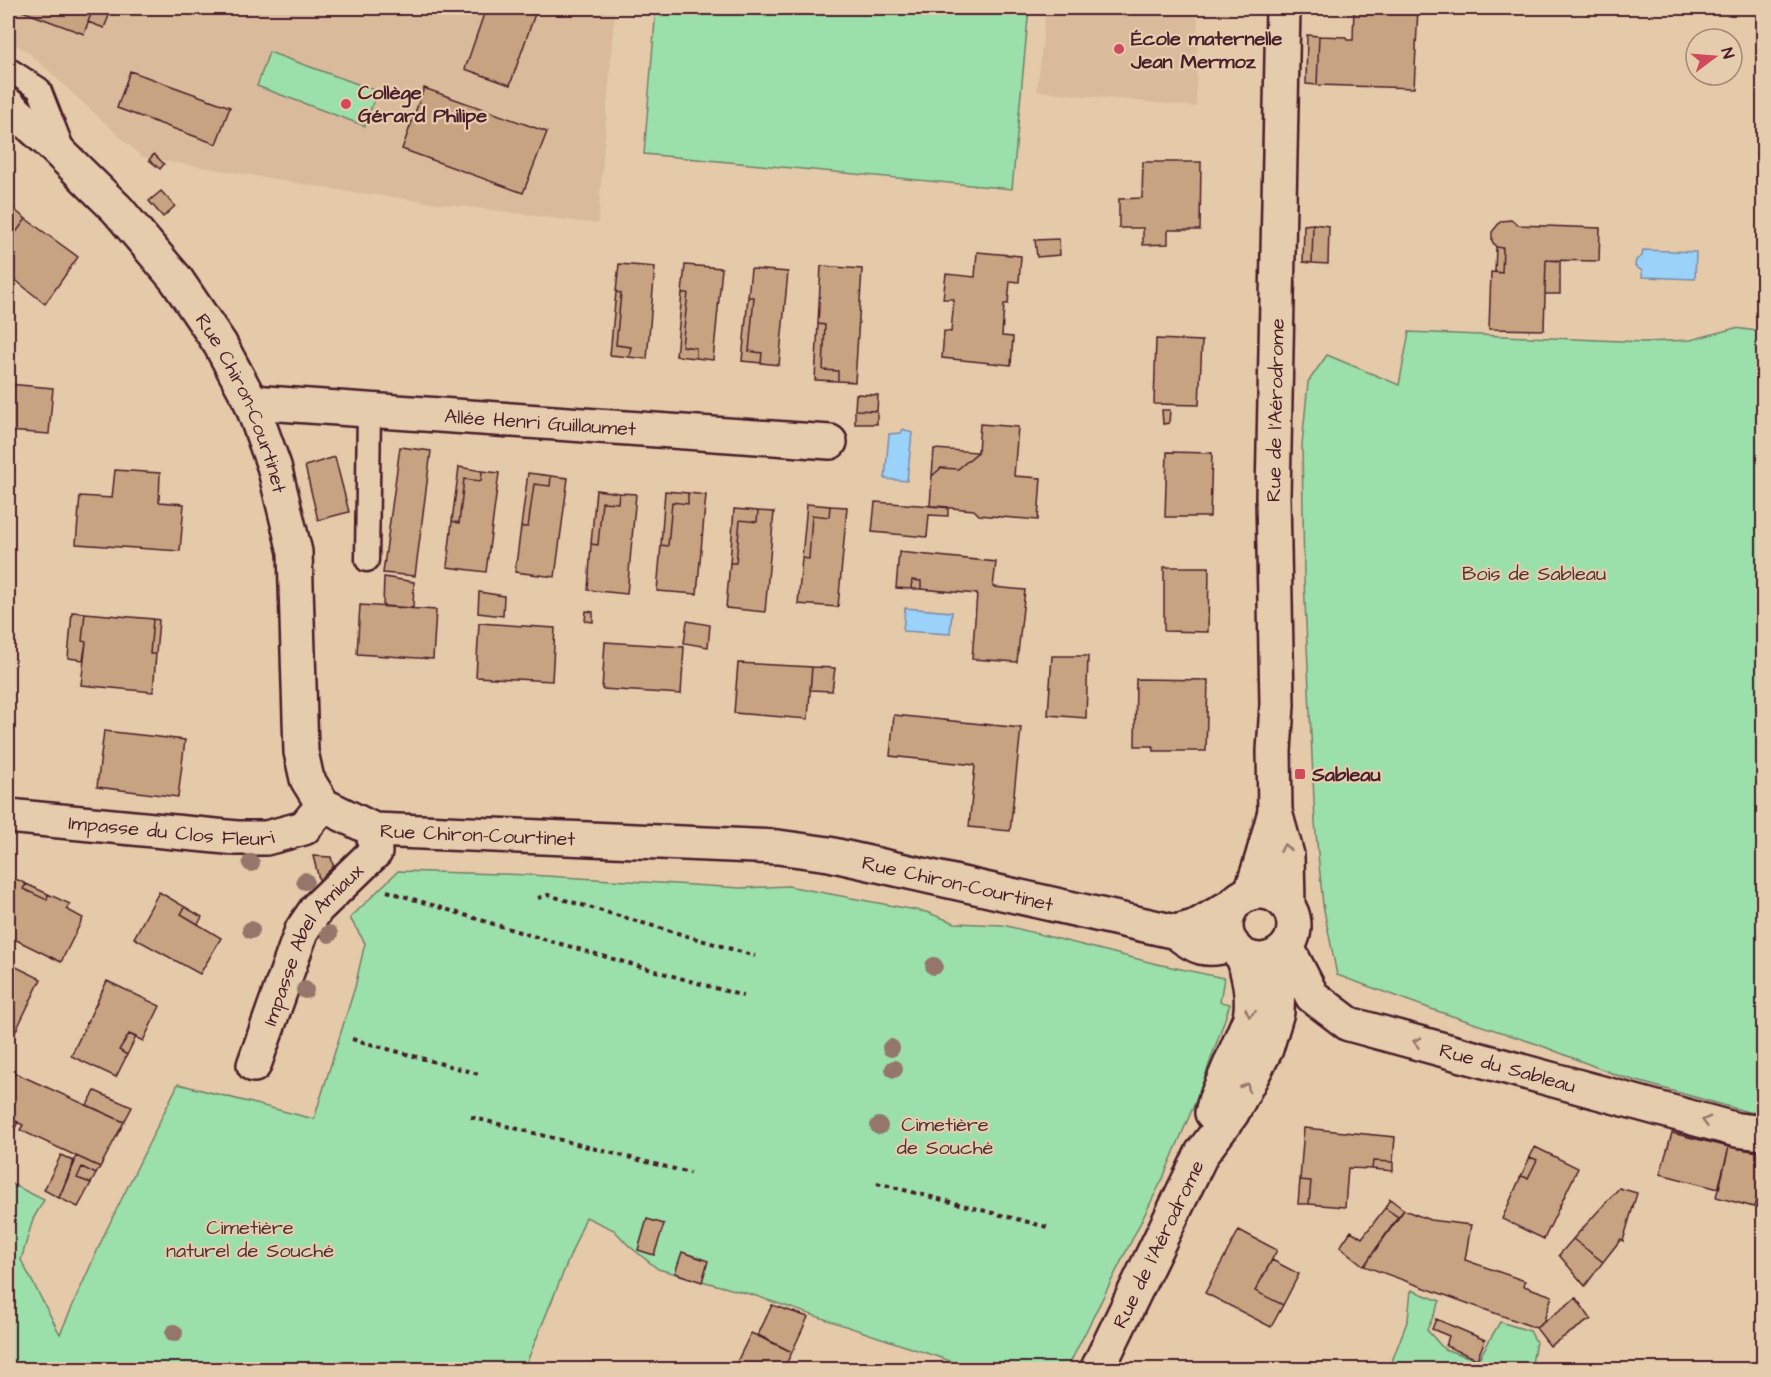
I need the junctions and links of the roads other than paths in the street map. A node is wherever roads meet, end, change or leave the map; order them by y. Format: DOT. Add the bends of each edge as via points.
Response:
graph roads {
  1 [pos="1283,8"];
  2 [pos="8,69"];
  3 [pos="8,105"];
  4 [pos="67,160"];
  5 [pos="251,402"];
  6 [pos="369,410"];
  7 [pos="830,442"];
  8 [pos="367,560"];
  9 [pos="323,805"];
  10 [pos="1275,812"];
  11 [pos="8,816"];
  12 [pos="374,830"];
  13 [pos="1241,899"];
  14 [pos="1288,906"];
  15 [pos="1176,932"];
  16 [pos="1237,950"];
  17 [pos="1283,951"];
  18 [pos="254,1065"];
  19 [pos="1764,1133"];
  20 [pos="1202,1153"];
  21 [pos="1097,1370"];
  1 -- 10 [label="street, Rue de l'Aérodrome" via="1273,496"];
  2 -- 4 [label="lane" via="39,89"];
  3 -- 4 [label="street, Rue Chiron-Courtinet"];
  4 -- 5 [label="street, Rue Chiron-Courtinet" via="117,209 176,279 220,344"];
  5 -- 6 [label="street, Allée Henri Guillaumet"];
  5 -- 9 [label="street, Rue Chiron-Courtinet" via="274,466 295,552 301,752 307,779"];
  6 -- 7 [label="street, Allée Henri Guillaumet"];
  6 -- 8 [label="lane"];
  9 -- 11 [label="street, Impasse du Clos Fleuri" via="304,828 266,838"];
  9 -- 12 [label="street, Rue Chiron-Courtinet"];
  10 -- 13 [label="street, Rue de l'Aérodrome" via="1256,878"];
  14 -- 10 [label="street, Rue de l'Aérodrome, one-way" via="1287,855"];
  12 -- 15 [label="street, Rue Chiron-Courtinet" via="778,847 829,854"];
  12 -- 18 [label="street, Impasse Abel Amiaux" via="375,852 317,908 302,930"];
  13 -- 14 [label="street" via="1271,894"];
  13 -- 15 [label="street" via="1197,926"];
  13 -- 16 [label="street" via="1226,924"];
  14 -- 17 [label="street" via="1295,927"];
  15 -- 16 [label="street, Rue Chiron-Courtinet" via="1202,948"];
  16 -- 17 [label="street" via="1261,960"];
  16 -- 20 [label="street, Rue de l'Aérodrome, one-way" via="1251,990 1250,1018 1215,1101"];
  19 -- 17 [label="street, Rue du Sableau, one-way" via="1737,1130 1349,1024 1312,996"];
  20 -- 17 [label="street, Rue de l'Aérodrome, one-way" via="1232,1113 1266,1049 1277,1012"];
  20 -- 21 [label="street, Rue de l'Aérodrome"];
}
